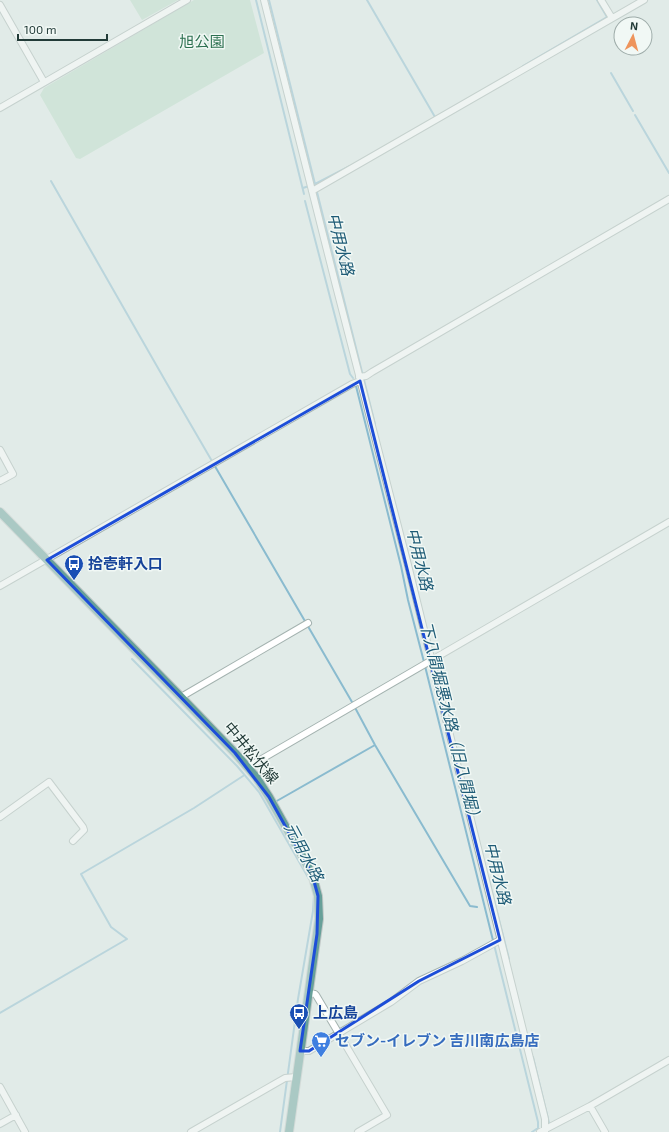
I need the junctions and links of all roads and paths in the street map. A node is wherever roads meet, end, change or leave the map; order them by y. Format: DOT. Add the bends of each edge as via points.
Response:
graph roads {
  1 [pos="187,0"];
  2 [pos="264,0"];
  3 [pos="601,0"];
  4 [pos="644,0"];
  5 [pos="0,5"];
  6 [pos="612,18"];
  7 [pos="44,82"];
  8 [pos="0,108"];
  9 [pos="312,191"];
  10 [pos="669,199"];
  11 [pos="362,378"];
  12 [pos="0,450"];
  13 [pos="0,481"];
  14 [pos="0,512"];
  15 [pos="669,522"];
  16 [pos="47,560"];
  17 [pos="0,586"];
  18 [pos="308,623"];
  19 [pos="431,659"];
  20 [pos="181,696"];
  21 [pos="248,767"];
  22 [pos="0,817"];
  23 [pos="73,841"];
  24 [pos="500,940"];
  25 [pos="309,992"];
  26 [pos="339,1034"];
  27 [pos="300,1051"];
  28 [pos="669,1060"];
  29 [pos="296,1077"];
  30 [pos="0,1087"];
  31 [pos="590,1106"];
  32 [pos="16,1115"];
  33 [pos="0,1124"];
  34 [pos="544,1131"];
  35 [pos="25,1132"];
  36 [pos="191,1132"];
  37 [pos="289,1132"];
  38 [pos="358,1132"];
  39 [pos="605,1132"];
  1 -- 7 [label="street"];
  2 -- 9 [label="street"];
  3 -- 6 [label="street"];
  4 -- 6 [label="street"];
  5 -- 7 [label="street"];
  6 -- 9 [label="street"];
  7 -- 8 [label="street"];
  9 -- 11 [label="street"];
  10 -- 11 [label="street"];
  11 -- 16 [label="street"];
  11 -- 19 [label="street"];
  12 -- 13 [label="street" via="13,474"];
  14 -- 16 [label="main road, 中井松伏線"];
  15 -- 19 [label="street"];
  16 -- 17 [label="street"];
  16 -- 20 [label="main road, 中井松伏線"];
  18 -- 20 [label="street"];
  19 -- 21 [label="street"];
  19 -- 24 [label="street"];
  20 -- 21 [label="main road, 中井松伏線"];
  21 -- 25 [label="main road, 中井松伏線" via="289,832 312,874 316,887 319,904"];
  22 -- 23 [label="street" via="49,782 83,826 84,830"];
  24 -- 26 [label="street" via="419,981 391,1002"];
  24 -- 34 [label="street" via="545,1119"];
  25 -- 26 [label="street" via="315,994"];
  25 -- 27 [label="main road, 中井松伏線"];
  26 -- 27 [label="street" via="309,1051"];
  26 -- 38 [label="street" via="387,1115"];
  27 -- 29 [label="main road, 中井松伏線"];
  28 -- 31 [label="street"];
  29 -- 36 [label="street" via="285,1078"];
  29 -- 37 [label="main road, 中井松伏線"];
  30 -- 32 [label="street"];
  31 -- 34 [label="street"];
  31 -- 39 [label="street"];
  32 -- 33 [label="street"];
  32 -- 35 [label="street"];
}
